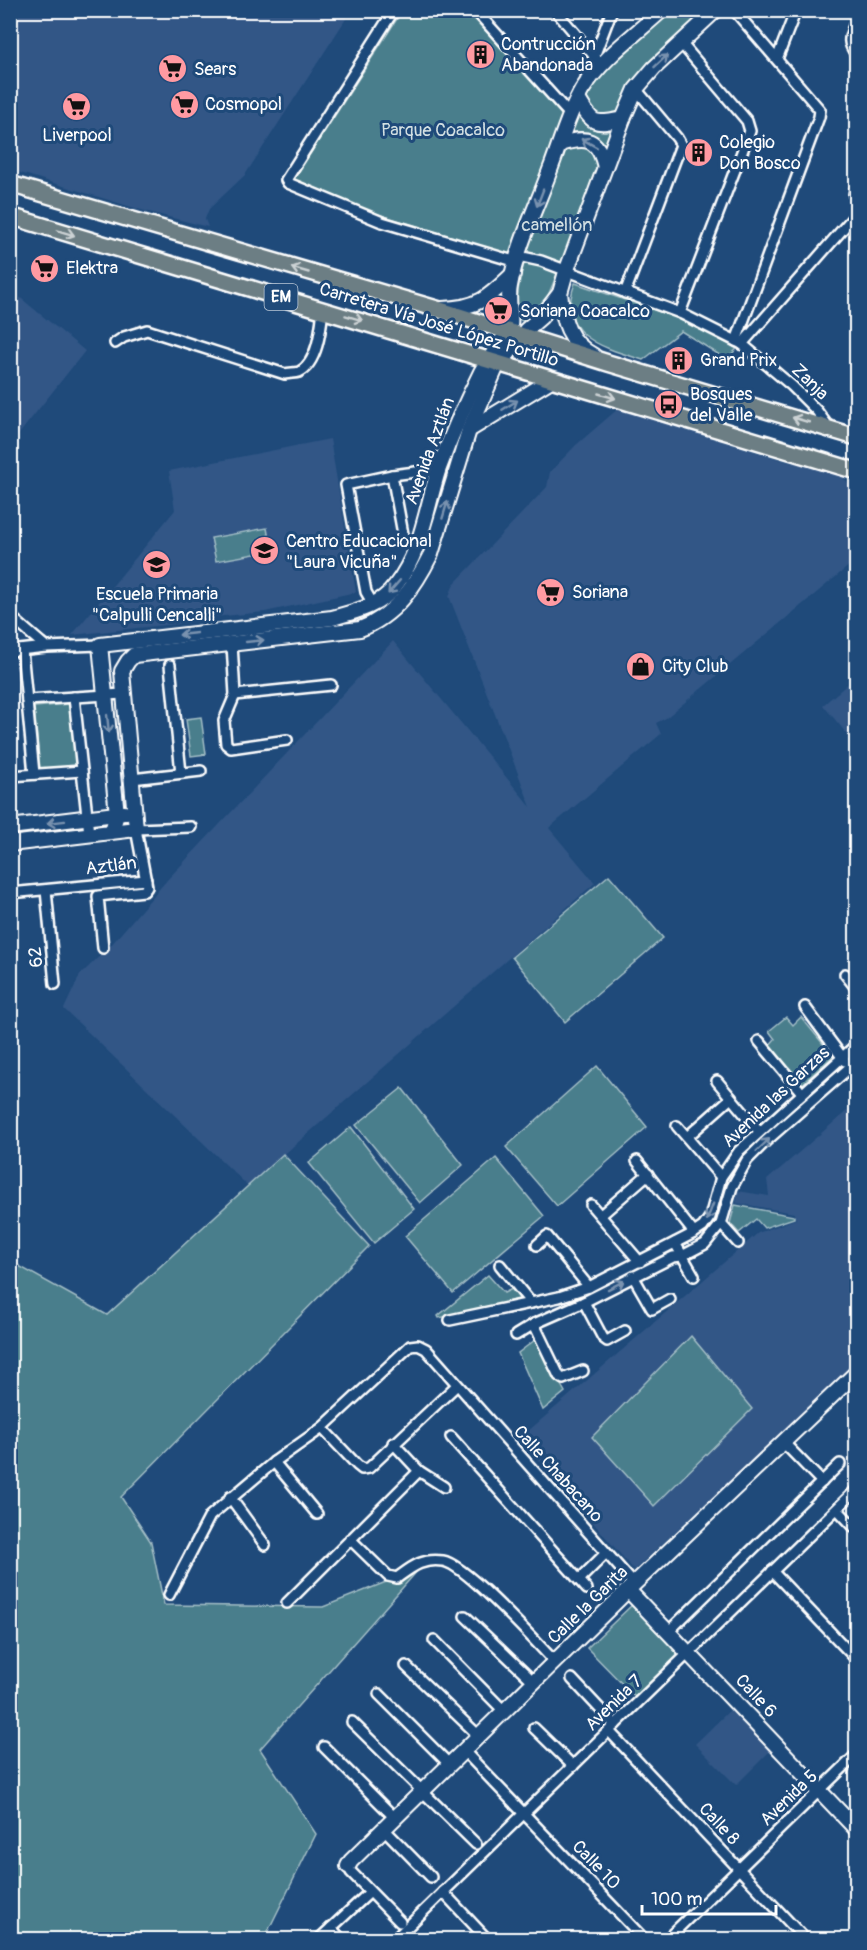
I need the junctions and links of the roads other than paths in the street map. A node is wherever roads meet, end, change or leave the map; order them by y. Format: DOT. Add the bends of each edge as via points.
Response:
graph roads {
  1 [pos="394,10"];
  2 [pos="475,10"];
  3 [pos="555,10"];
  4 [pos="612,10"];
  5 [pos="663,10"];
  6 [pos="716,10"];
  7 [pos="734,10"];
  8 [pos="796,10"];
  9 [pos="856,20"];
  10 [pos="681,43"];
  11 [pos="856,54"];
  12 [pos="777,59"];
  13 [pos="598,60"];
  14 [pos="636,89"];
  15 [pos="580,95"];
  16 [pos="571,116"];
  17 [pos="623,119"];
  18 [pos="560,144"];
  19 [pos="605,167"];
  20 [pos="10,184"];
  21 [pos="856,186"];
  22 [pos="856,200"];
  23 [pos="856,214"];
  24 [pos="10,216"];
  25 [pos="516,264"];
  26 [pos="566,272"];
  27 [pos="560,293"];
  28 [pos="625,293"];
  29 [pos="323,309"];
  30 [pos="437,309"];
  31 [pos="680,313"];
  32 [pos="514,331"];
  33 [pos="739,342"];
  34 [pos="115,343"];
  35 [pos="494,362"];
  36 [pos="608,363"];
  37 [pos="551,380"];
  38 [pos="462,428"];
  39 [pos="830,429"];
  40 [pos="856,437"];
  41 [pos="439,469"];
  42 [pos="856,471"];
  43 [pos="392,475"];
  44 [pos="403,534"];
  45 [pos="373,604"];
  46 [pos="10,616"];
  47 [pos="151,638"];
  48 [pos="232,644"];
  49 [pos="100,645"];
  50 [pos="46,647"];
  51 [pos="22,650"];
  52 [pos="10,651"];
  53 [pos="152,653"];
  54 [pos="170,665"];
  55 [pos="331,685"];
  56 [pos="105,694"];
  57 [pos="123,694"];
  58 [pos="235,695"];
  59 [pos="74,697"];
  60 [pos="27,700"];
  61 [pos="287,740"];
  62 [pos="82,771"];
  63 [pos="201,771"];
  64 [pos="34,774"];
  65 [pos="181,774"];
  66 [pos="10,776"];
  67 [pos="132,779"];
  68 [pos="135,812"];
  69 [pos="117,814"];
  70 [pos="86,818"];
  71 [pos="10,827"];
  72 [pos="191,827"];
  73 [pos="136,829"];
  74 [pos="112,831"];
  75 [pos="89,834"];
  76 [pos="10,844"];
  77 [pos="146,880"];
  78 [pos="45,890"];
  79 [pos="10,893"];
  80 [pos="103,948"];
  81 [pos="845,974"];
  82 [pos="55,984"];
  83 [pos="856,987"];
  84 [pos="805,1007"];
  85 [pos="759,1041"];
  86 [pos="856,1046"];
  87 [pos="842,1058"];
  88 [pos="853,1065"];
  89 [pos="717,1081"];
  90 [pos="802,1093"];
  91 [pos="731,1098"];
  92 [pos="677,1126"];
  93 [pos="759,1131"];
  94 [pos="687,1137"];
  95 [pos="637,1161"];
  96 [pos="648,1174"];
  97 [pos="721,1177"];
  98 [pos="591,1205"];
  99 [pos="601,1215"];
  100 [pos="722,1224"];
  101 [pos="694,1233"];
  102 [pos="675,1243"];
  103 [pos="738,1243"];
  104 [pos="537,1245"];
  105 [pos="682,1256"];
  106 [pos="640,1263"];
  107 [pos="500,1265"];
  108 [pos="633,1276"];
  109 [pos="694,1276"];
  110 [pos="589,1287"];
  111 [pos="559,1297"];
  112 [pos="670,1299"];
  113 [pos="584,1302"];
  114 [pos="531,1303"];
  115 [pos="563,1310"];
  116 [pos="450,1320"];
  117 [pos="534,1324"];
  118 [pos="625,1331"];
  119 [pos="516,1335"];
  120 [pos="583,1371"];
  121 [pos="856,1372"];
  122 [pos="457,1385"];
  123 [pos="322,1428"];
  124 [pos="451,1437"];
  125 [pos="783,1442"];
  126 [pos="393,1443"];
  127 [pos="274,1462"];
  128 [pos="840,1464"];
  129 [pos="419,1471"];
  130 [pos="822,1482"];
  131 [pos="444,1487"];
  132 [pos="856,1490"];
  133 [pos="230,1497"];
  134 [pos="837,1509"];
  135 [pos="317,1514"];
  136 [pos="856,1529"];
  137 [pos="350,1539"];
  138 [pos="265,1545"];
  139 [pos="606,1553"];
  140 [pos="772,1571"];
  141 [pos="579,1580"];
  142 [pos="631,1587"];
  143 [pos="587,1589"];
  144 [pos="169,1595"];
  145 [pos="287,1603"];
  146 [pos="465,1616"];
  147 [pos="669,1631"];
  148 [pos="434,1640"];
  149 [pos="689,1652"];
  150 [pos="856,1659"];
  151 [pos="555,1662"];
  152 [pos="406,1666"];
  153 [pos="572,1679"];
  154 [pos="534,1682"];
  155 [pos="378,1694"];
  156 [pos="504,1712"];
  157 [pos="352,1722"];
  158 [pos="534,1728"];
  159 [pos="612,1728"];
  160 [pos="479,1736"];
  161 [pos="324,1747"];
  162 [pos="464,1751"];
  163 [pos="856,1755"];
  164 [pos="450,1765"];
  165 [pos="573,1766"];
  166 [pos="820,1790"];
  167 [pos="423,1791"];
  168 [pos="524,1813"];
  169 [pos="395,1818"];
  170 [pos="384,1829"];
  171 [pos="856,1829"];
  172 [pos="476,1844"];
  173 [pos="348,1866"];
  174 [pos="739,1869"];
  175 [pos="431,1877"];
  176 [pos="370,1892"];
  177 [pos="443,1892"];
  178 [pos="400,1922"];
  179 [pos="331,1928"];
  180 [pos="803,1938"];
  181 [pos="318,1940"];
  182 [pos="342,1940"];
  183 [pos="394,1940"];
  184 [pos="488,1940"];
  185 [pos="645,1940"];
  186 [pos="666,1940"];
  1 -- 25 [label="street, Zanja" via="286,180 382,222"];
  2 -- 16 [label="street"];
  3 -- 13 [label="street"];
  4 -- 13 [label="street"];
  5 -- 13 [label="street"];
  6 -- 10 [label="street"];
  7 -- 12 [label="street"];
  8 -- 12 [label="street"];
  9 -- 11 [label="street" via="849,44"];
  14 -- 10 [label="street, one-way"];
  10 -- 31 [label="street" via="747,121 750,130"];
  12 -- 33 [label="street" via="820,110"];
  13 -- 15 [label="street"];
  14 -- 17 [label="street"];
  14 -- 28 [label="street" via="681,145"];
  15 -- 16 [label="street"];
  15 -- 17 [label="street" via="588,117 595,122"];
  16 -- 18 [label="street"];
  17 -- 19 [label="street"];
  19 -- 18 [label="street, one-way" via="596,145 579,138"];
  18 -- 25 [label="street, one-way"];
  19 -- 26 [label="street"];
  30 -- 20 [label="main road, Carretera Vía José López Portillo / EM, one-way"];
  21 -- 22 [label="street"];
  23 -- 33 [label="street"];
  24 -- 29 [label="main road, Carretera Vía José López Portillo / EM, one-way"];
  25 -- 26 [label="street, Zanja" via="541,261"];
  25 -- 30 [label="street" via="478,303"];
  25 -- 32 [label="street" via="508,307"];
  26 -- 27 [label="street"];
  26 -- 28 [label="street, Zanja"];
  27 -- 32 [label="street, Avenida Aztlán" via="526,330"];
  27 -- 36 [label="street" via="563,316 575,341 582,350"];
  28 -- 31 [label="street, Zanja"];
  29 -- 34 [label="street" via="319,339 309,363 299,372 285,374 147,330"];
  29 -- 35 [label="main road, Carretera Vía José López Portillo / EM, one-way"];
  30 -- 32 [label="main road, Carretera Vía José López Portillo / EM"];
  31 -- 33 [label="street, Zanja"];
  32 -- 35 [label="street, Avenida Aztlán"];
  32 -- 36 [label="main road, Carretera Vía José López Portillo / EM"];
  33 -- 39 [label="street, Zanja" via="792,386"];
  35 -- 37 [label="main road, Carretera Vía José López Portillo / EM"];
  35 -- 38 [label="street, Avenida Aztlán"];
  39 -- 36 [label="main road, Carretera Vía José López Portillo / EM, one-way"];
  38 -- 37 [label="street, one-way"];
  37 -- 42 [label="main road, Carretera Vía José López Portillo / EM, one-way"];
  38 -- 41 [label="street, Avenida Aztlán"];
  48 -- 38 [label="street, Avenida Aztlán, one-way" via="360,629 388,614 405,597 431,554"];
  39 -- 40 [label="main road, Carretera Vía José López Portillo / EM"];
  41 -- 43 [label="street"];
  41 -- 45 [label="street, Avenida Aztlán, one-way" via="410,566 394,589"];
  43 -- 44 [label="street"];
  43 -- 45 [label="street" via="346,485 366,592"];
  45 -- 47 [label="street, Avenida Aztlán, one-way" via="332,618"];
  46 -- 50 [label="street"];
  47 -- 49 [label="street, Avenida Aztlán"];
  47 -- 53 [label="street"];
  48 -- 53 [label="street, Avenida Aztlán"];
  48 -- 58 [label="street"];
  49 -- 50 [label="street"];
  49 -- 56 [label="street"];
  50 -- 51 [label="street"];
  51 -- 52 [label="street"];
  51 -- 60 [label="street"];
  53 -- 57 [label="street, Avenida Aztlán" via="135,655 128,661 122,671"];
  54 -- 65 [label="street"];
  55 -- 58 [label="street"];
  56 -- 57 [label="street"];
  56 -- 59 [label="street"];
  56 -- 69 [label="street, one-way"];
  57 -- 67 [label="street, Avenida Aztlán"];
  58 -- 61 [label="street" via="224,721 228,747"];
  59 -- 60 [label="street"];
  59 -- 62 [label="street"];
  60 -- 64 [label="street"];
  62 -- 64 [label="street"];
  62 -- 70 [label="street"];
  63 -- 65 [label="street"];
  64 -- 66 [label="street"];
  65 -- 67 [label="street"];
  67 -- 68 [label="street, Avenida Aztlán"];
  68 -- 69 [label="street"];
  68 -- 73 [label="street, Avenida Aztlán"];
  69 -- 70 [label="street"];
  69 -- 74 [label="street"];
  70 -- 71 [label="street, one-way"];
  70 -- 75 [label="street"];
  72 -- 73 [label="street, Aztlán"];
  73 -- 74 [label="street"];
  73 -- 77 [label="street, Aztlán"];
  74 -- 75 [label="street"];
  75 -- 76 [label="street"];
  77 -- 78 [label="street, Aztlán"];
  77 -- 80 [label="street" via="144,891 98,896"];
  78 -- 79 [label="street, Aztlán"];
  78 -- 82 [label="street, 62"];
  81 -- 83 [label="street"];
  84 -- 87 [label="street"];
  85 -- 90 [label="street"];
  86 -- 87 [label="street, Avenida las Garzas"];
  87 -- 88 [label="street"];
  87 -- 90 [label="street, Avenida las Garzas"];
  100 -- 88 [label="street, Avenida las Garzas, one-way" via="732,1186 747,1160"];
  89 -- 91 [label="street"];
  90 -- 93 [label="street, Avenida las Garzas"];
  91 -- 93 [label="street"];
  91 -- 94 [label="street"];
  92 -- 94 [label="street"];
  93 -- 97 [label="street, Avenida las Garzas"];
  94 -- 97 [label="street"];
  95 -- 96 [label="street"];
  96 -- 99 [label="street"];
  96 -- 101 [label="street"];
  97 -- 101 [label="street, Avenida las Garzas, one-way" via="710,1217"];
  98 -- 99 [label="street"];
  99 -- 106 [label="street"];
  100 -- 103 [label="street"];
  100 -- 105 [label="street, Avenida las Garzas" via="705,1244"];
  101 -- 102 [label="street, Avenida las Garzas"];
  102 -- 105 [label="street"];
  102 -- 106 [label="street, Avenida las Garzas"];
  104 -- 110 [label="street" via="547,1236"];
  105 -- 108 [label="street, Avenida las Garzas"];
  105 -- 109 [label="street"];
  106 -- 110 [label="street, Avenida las Garzas"];
  107 -- 114 [label="street"];
  108 -- 112 [label="street" via="652,1309"];
  113 -- 108 [label="street, Avenida las Garzas, one-way"];
  110 -- 111 [label="street, Avenida las Garzas"];
  111 -- 114 [label="street"];
  111 -- 115 [label="street"];
  113 -- 115 [label="street, Avenida las Garzas"];
  113 -- 118 [label="street" via="607,1341"];
  114 -- 116 [label="street"];
  115 -- 117 [label="street"];
  117 -- 119 [label="street"];
  117 -- 120 [label="street" via="559,1376 563,1379"];
  121 -- 125 [label="street, Calle la Garita"];
  122 -- 123 [label="street, Calle Chabacano" via="426,1349 410,1346"];
  122 -- 126 [label="street"];
  122 -- 139 [label="street, Calle Chabacano"];
  123 -- 126 [label="street" via="362,1469 369,1468"];
  123 -- 127 [label="street"];
  124 -- 141 [label="street"];
  125 -- 130 [label="street"];
  125 -- 142 [label="street, Calle la Garita"];
  126 -- 129 [label="street"];
  127 -- 133 [label="street"];
  127 -- 135 [label="street"];
  128 -- 130 [label="street"];
  129 -- 131 [label="street"];
  129 -- 137 [label="street"];
  130 -- 147 [label="street"];
  132 -- 134 [label="street, Avenida 7"];
  133 -- 138 [label="street"];
  133 -- 144 [label="street" via="210,1516"];
  134 -- 136 [label="street"];
  134 -- 140 [label="street, Avenida 7"];
  137 -- 145 [label="street"];
  137 -- 151 [label="street" via="388,1576 397,1578 420,1562 444,1561 470,1576"];
  139 -- 141 [label="street"];
  139 -- 142 [label="street, Calle Chabacano"];
  140 -- 149 [label="street, Avenida 7"];
  140 -- 150 [label="street"];
  141 -- 143 [label="street"];
  142 -- 147 [label="street, Calle 6"];
  142 -- 151 [label="street, Calle la Garita"];
  146 -- 154 [label="street"];
  147 -- 149 [label="street, Calle 6"];
  148 -- 156 [label="street"];
  149 -- 159 [label="street, Avenida 7"];
  149 -- 166 [label="street, Calle 6"];
  151 -- 154 [label="street, Calle la Garita"];
  152 -- 160 [label="street"];
  153 -- 159 [label="street, Calle 8"];
  154 -- 156 [label="street, Calle la Garita"];
  155 -- 164 [label="street"];
  156 -- 160 [label="street, Calle la Garita"];
  157 -- 167 [label="street"];
  158 -- 165 [label="street"];
  159 -- 165 [label="street, Avenida 7"];
  159 -- 174 [label="street, Calle 8"];
  160 -- 162 [label="street, Calle la Garita"];
  161 -- 169 [label="street"];
  162 -- 164 [label="street, Calle la Garita"];
  162 -- 168 [label="street, Calle 10"];
  163 -- 166 [label="street, Avenida 5"];
  164 -- 167 [label="street, Calle la Garita"];
  165 -- 168 [label="street, Avenida 7"];
  166 -- 171 [label="street, Calle 6"];
  166 -- 174 [label="street, Avenida 5"];
  167 -- 169 [label="street, Calle la Garita"];
  167 -- 172 [label="street"];
  168 -- 177 [label="street, Avenida 7"];
  168 -- 185 [label="street, Calle 10"];
  169 -- 170 [label="street, Calle la Garita"];
  170 -- 173 [label="street, Calle la Garita"];
  170 -- 175 [label="street"];
  173 -- 176 [label="street"];
  174 -- 180 [label="street, Calle 8"];
  174 -- 186 [label="street, Avenida 5"];
  176 -- 178 [label="street"];
  176 -- 179 [label="street"];
  177 -- 183 [label="street, Avenida 7"];
  177 -- 184 [label="street"];
  179 -- 181 [label="street"];
  179 -- 182 [label="street"];
}
